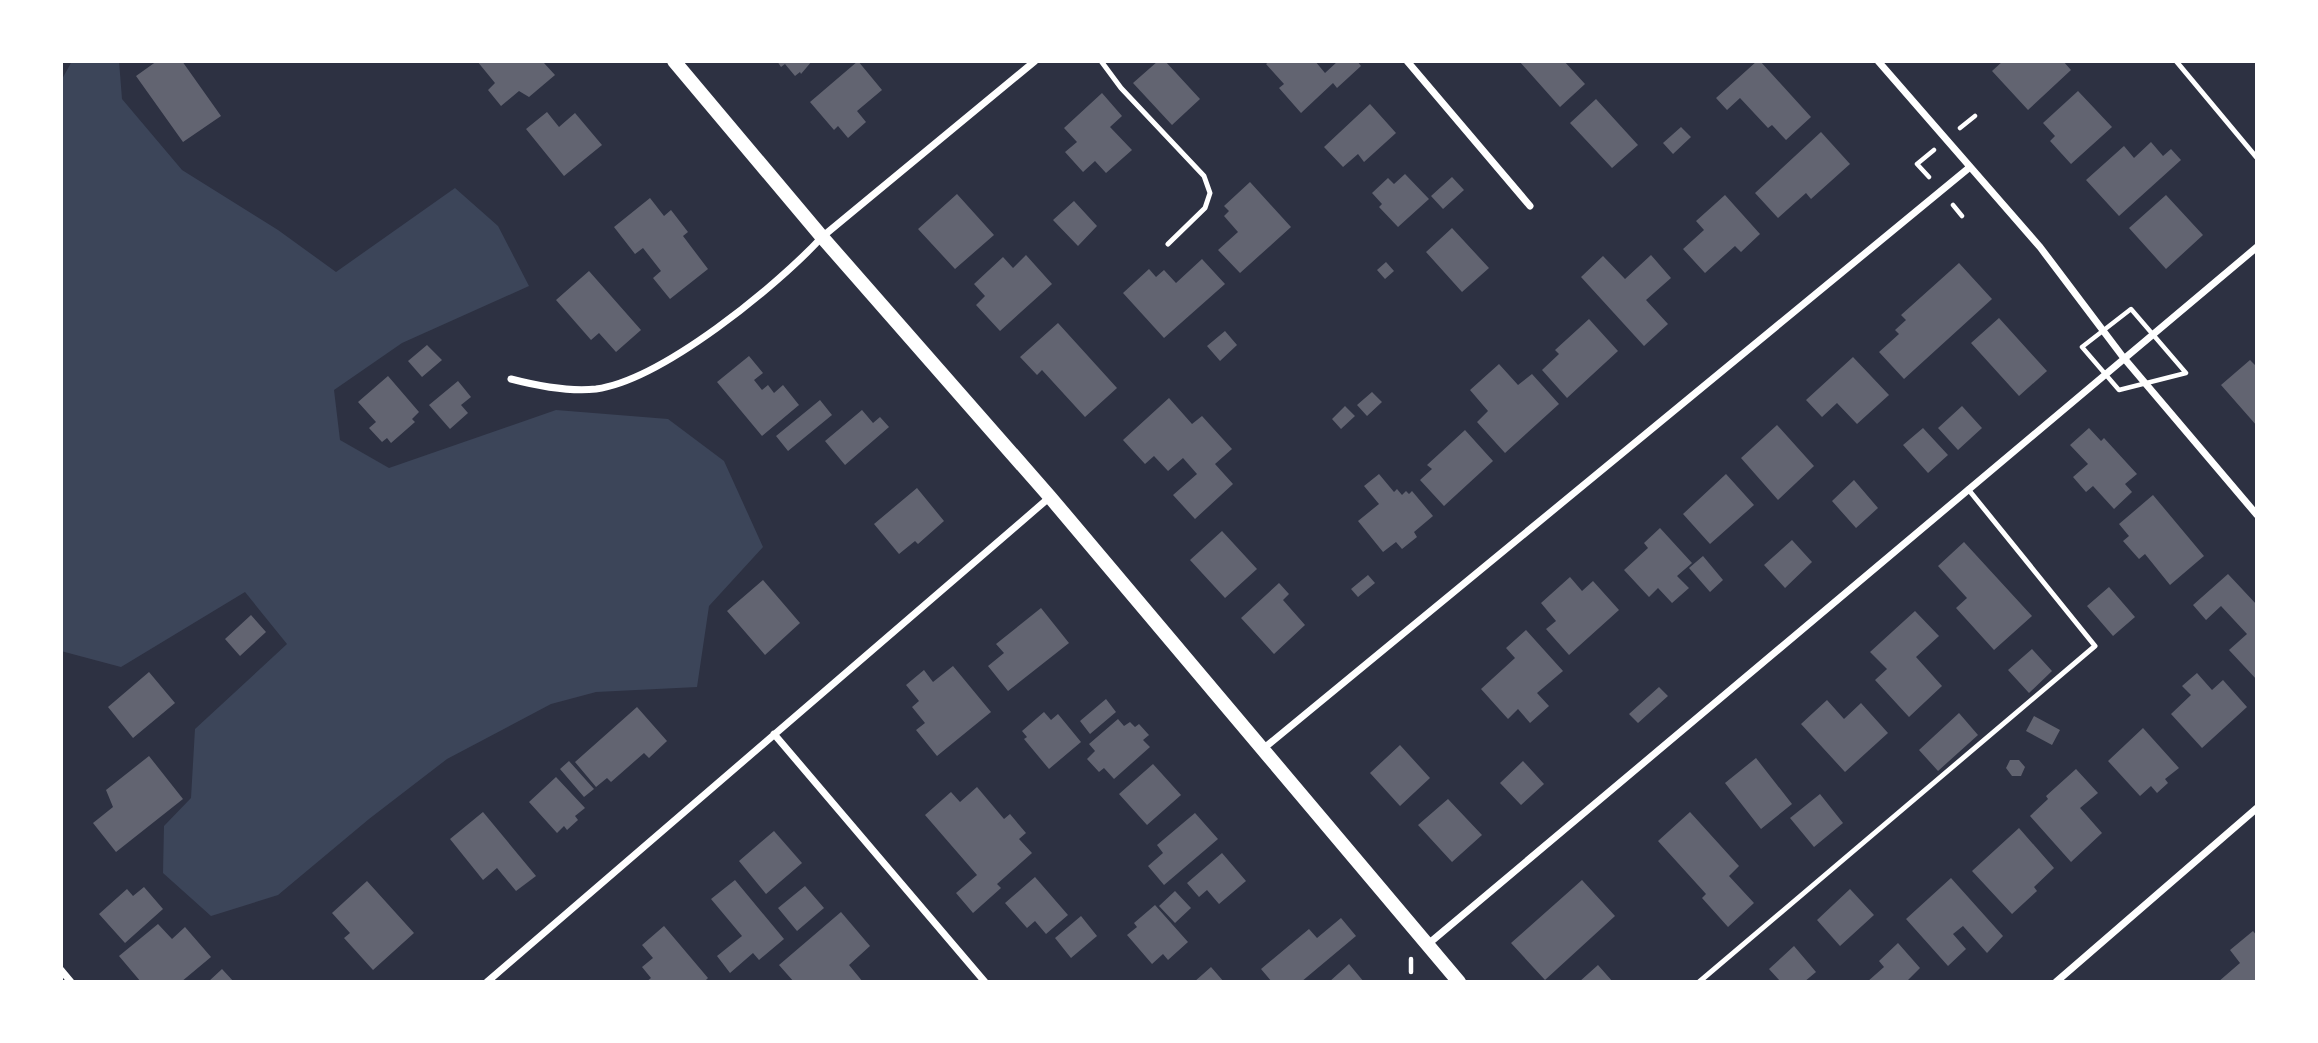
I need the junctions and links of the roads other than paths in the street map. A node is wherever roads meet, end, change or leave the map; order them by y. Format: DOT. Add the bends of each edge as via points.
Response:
graph roads {
  1 [pos="1035,61"];
  2 [pos="1101,61"];
  3 [pos="1408,61"];
  4 [pos="1878,61"];
  5 [pos="2176,61"];
  6 [pos="679,63"];
  7 [pos="2257,158"];
  8 [pos="1970,167"];
  9 [pos="1530,206"];
  10 [pos="822,237"];
  11 [pos="1168,244"];
  12 [pos="2257,247"];
  13 [pos="2123,357"];
  14 [pos="511,379"];
  15 [pos="1968,489"];
  16 [pos="1050,497"];
  17 [pos="2256,513"];
  18 [pos="774,734"];
  19 [pos="1263,749"];
  20 [pos="2257,808"];
  21 [pos="1427,944"];
  22 [pos="61,970"];
  23 [pos="71,982"];
  24 [pos="487,982"];
  25 [pos="985,982"];
  26 [pos="1459,982"];
  27 [pos="1699,982"];
  28 [pos="2056,982"];
  1 -- 10 [label="street"];
  2 -- 11 [label="lane" via="1204,176 1210,193 1205,208"];
  3 -- 9 [label="street"];
  4 -- 8 [label="street"];
  5 -- 7 [label="lane"];
  6 -- 10 [label="main road"];
  8 -- 13 [label="street" via="2040,247"];
  8 -- 19 [label="street"];
  10 -- 14 [label="street" via="802,260 737,312 689,348 646,372 596,389 539,386"];
  10 -- 16 [label="main road"];
  12 -- 13 [label="street"];
  13 -- 15 [label="street"];
  13 -- 17 [label="street"];
  15 -- 21 [label="street"];
  15 -- 27 [label="lane" via="2095,646"];
  16 -- 18 [label="street"];
  16 -- 19 [label="main road"];
  18 -- 24 [label="street"];
  18 -- 25 [label="street"];
  19 -- 21 [label="main road"];
  20 -- 28 [label="street"];
  21 -- 26 [label="main road"];
  22 -- 23 [label="street"];
}
